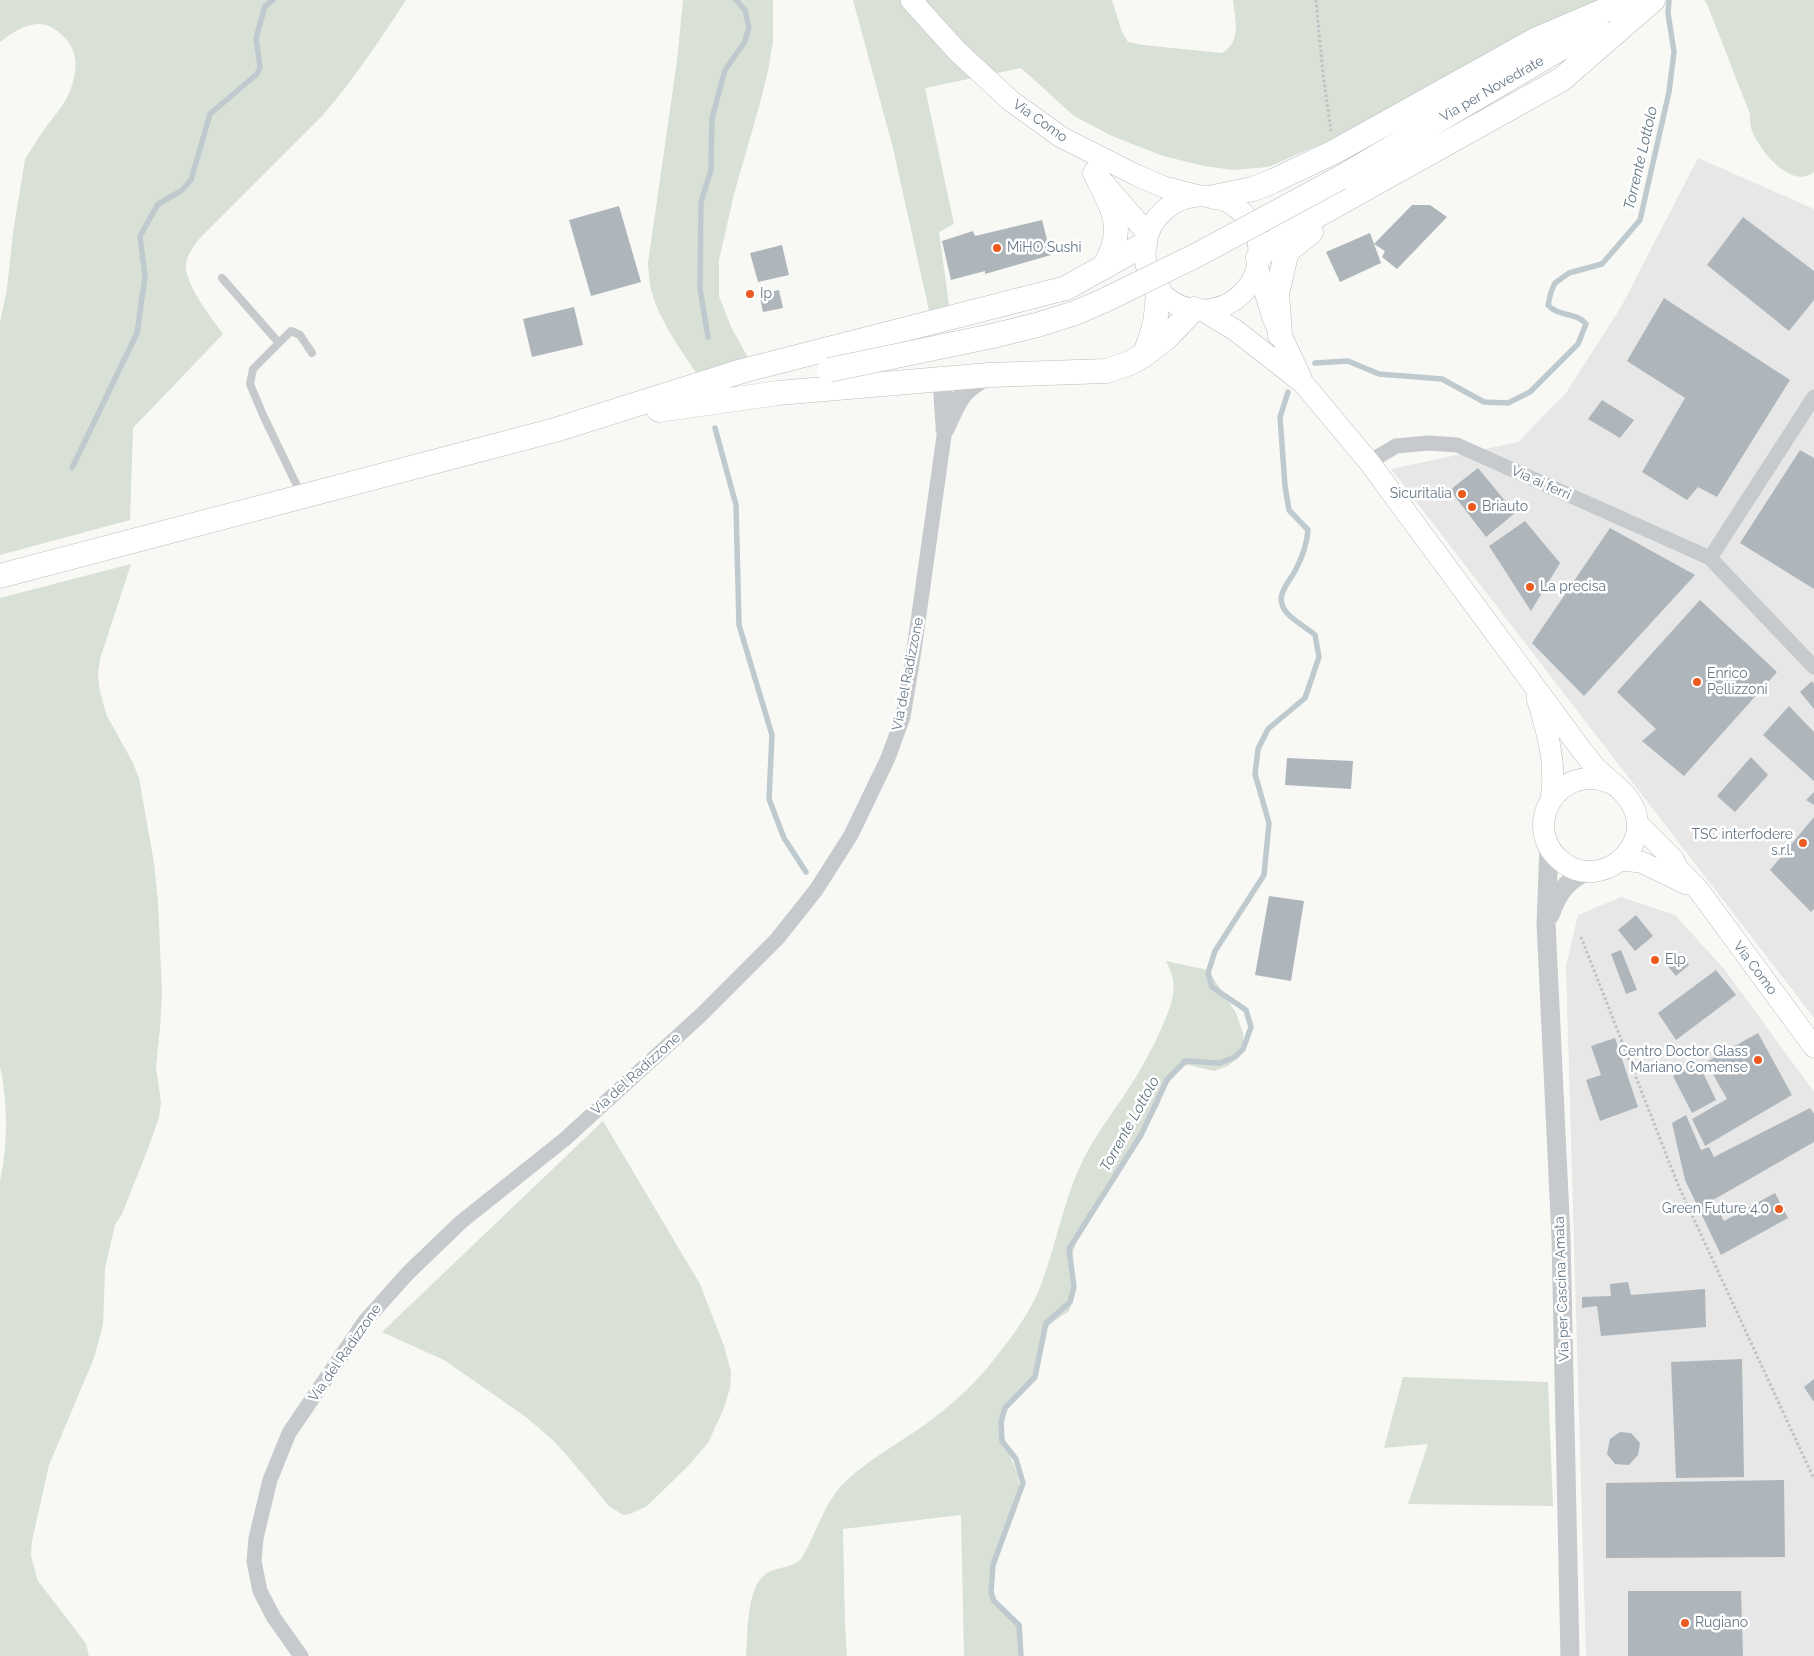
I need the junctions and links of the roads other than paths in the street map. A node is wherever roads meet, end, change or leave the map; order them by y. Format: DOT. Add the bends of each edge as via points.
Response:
graph roads {
  1 [pos="912,0"];
  2 [pos="1643,1"];
  3 [pos="1061,137"];
  4 [pos="1095,173"];
  5 [pos="1360,193"];
  6 [pos="1206,196"];
  7 [pos="1147,239"];
  8 [pos="1258,262"];
  9 [pos="1104,268"];
  10 [pos="222,278"];
  11 [pos="1158,289"];
  12 [pos="1198,310"];
  13 [pos="1280,335"];
  14 [pos="279,343"];
  15 [pos="312,353"];
  16 [pos="1144,355"];
  17 [pos="989,375"];
  18 [pos="942,380"];
  19 [pos="1303,383"];
  20 [pos="1814,397"];
  21 [pos="593,419"];
  22 [pos="945,429"];
  23 [pos="1369,462"];
  24 [pos="302,496"];
  25 [pos="1710,558"];
  26 [pos="0,576"];
  27 [pos="1814,667"];
  28 [pos="1532,683"];
  29 [pos="1614,784"];
  30 [pos="1551,798"];
  31 [pos="1638,824"];
  32 [pos="1549,847"];
  33 [pos="1622,860"];
  34 [pos="1585,872"];
  35 [pos="1697,888"];
  36 [pos="1546,923"];
  37 [pos="1814,1047"];
  38 [pos="301,1656"];
  39 [pos="1570,1656"];
  1 -- 3 [label="main road, Via Como" via="957,51 1011,101"];
  2 -- 5 [label="main road" via="1562,79"];
  2 -- 6 [label="main road" via="1537,39 1334,152 1273,181 1253,189"];
  2 -- 21 [label="main road, Via per Novedrate, bridge" via="1340,178 1197,255 1075,313 992,336 704,393"];
  3 -- 4 [label="main road"];
  3 -- 6 [label="main road, Via Como" via="1164,187"];
  4 -- 7 [label="main road"];
  4 -- 9 [label="main road" via="1112,208 1116,229 1113,252"];
  5 -- 8 [label="main road" via="1284,234 1270,245"];
  5 -- 13 [label="main road" via="1287,251 1277,293"];
  6 -- 7 [label="main road" via="1179,200 1164,210 1154,220"];
  6 -- 8 [label="main road" via="1226,201 1250,222 1257,239"];
  7 -- 9 [label="main road"];
  7 -- 11 [label="main road" via="1145,259"];
  8 -- 12 [label="main road" via="1249,285 1239,296 1225,305"];
  8 -- 13 [label="main road" via="1268,305"];
  9 -- 21 [label="main road" via="1058,291 742,371"];
  10 -- 14 [label="lane"];
  11 -- 12 [label="main road" via="1172,301"];
  11 -- 16 [label="main road" via="1153,335"];
  12 -- 16 [label="main road"];
  12 -- 19 [label="main road" via="1235,330"];
  13 -- 19 [label="main road"];
  14 -- 15 [label="lane" via="291,331 300,335"];
  14 -- 24 [label="lane" via="254,369 250,384"];
  16 -- 17 [label="main road" via="1106,371"];
  17 -- 18 [label="main road"];
  17 -- 22 [label="street" via="966,390"];
  18 -- 21 [label="main road" via="778,393"];
  18 -- 22 [label="street"];
  19 -- 23 [label="main road"];
  20 -- 25 [label="street"];
  21 -- 24 [label="main road"];
  22 -- 38 [label="street, Via del Radizzone" via="914,658 902,717 888,758 851,835 816,890 777,939 701,1015 565,1139 461,1222 408,1273 365,1321 289,1433 270,1480 254,1560 260,1591 274,1618"];
  23 -- 25 [label="street, Via ai ferri" via="1396,446 1457,445"];
  23 -- 28 [label="main road"];
  24 -- 26 [label="main road"];
  25 -- 27 [label="street, Via ai ferri"];
  28 -- 29 [label="main road" via="1596,768"];
  28 -- 30 [label="main road" via="1549,741 1554,783"];
  29 -- 30 [label="main road" via="1602,778 1581,778 1563,786"];
  29 -- 31 [label="main road" via="1631,802"];
  30 -- 32 [label="main road" via="1544,822"];
  31 -- 33 [label="main road" via="1631,850"];
  31 -- 35 [label="main road, Via Como"];
  32 -- 34 [label="main road" via="1569,867"];
  32 -- 36 [label="street, Via per Cascina Amata"];
  33 -- 34 [label="main road" via="1599,871"];
  33 -- 35 [label="main road, Via Como" via="1652,866"];
  34 -- 36 [label="street, Via per Cascina Amata" via="1559,893"];
  35 -- 37 [label="main road, Via Como"];
  36 -- 39 [label="street, Via per Cascina Amata" via="1561,1238"];
}
